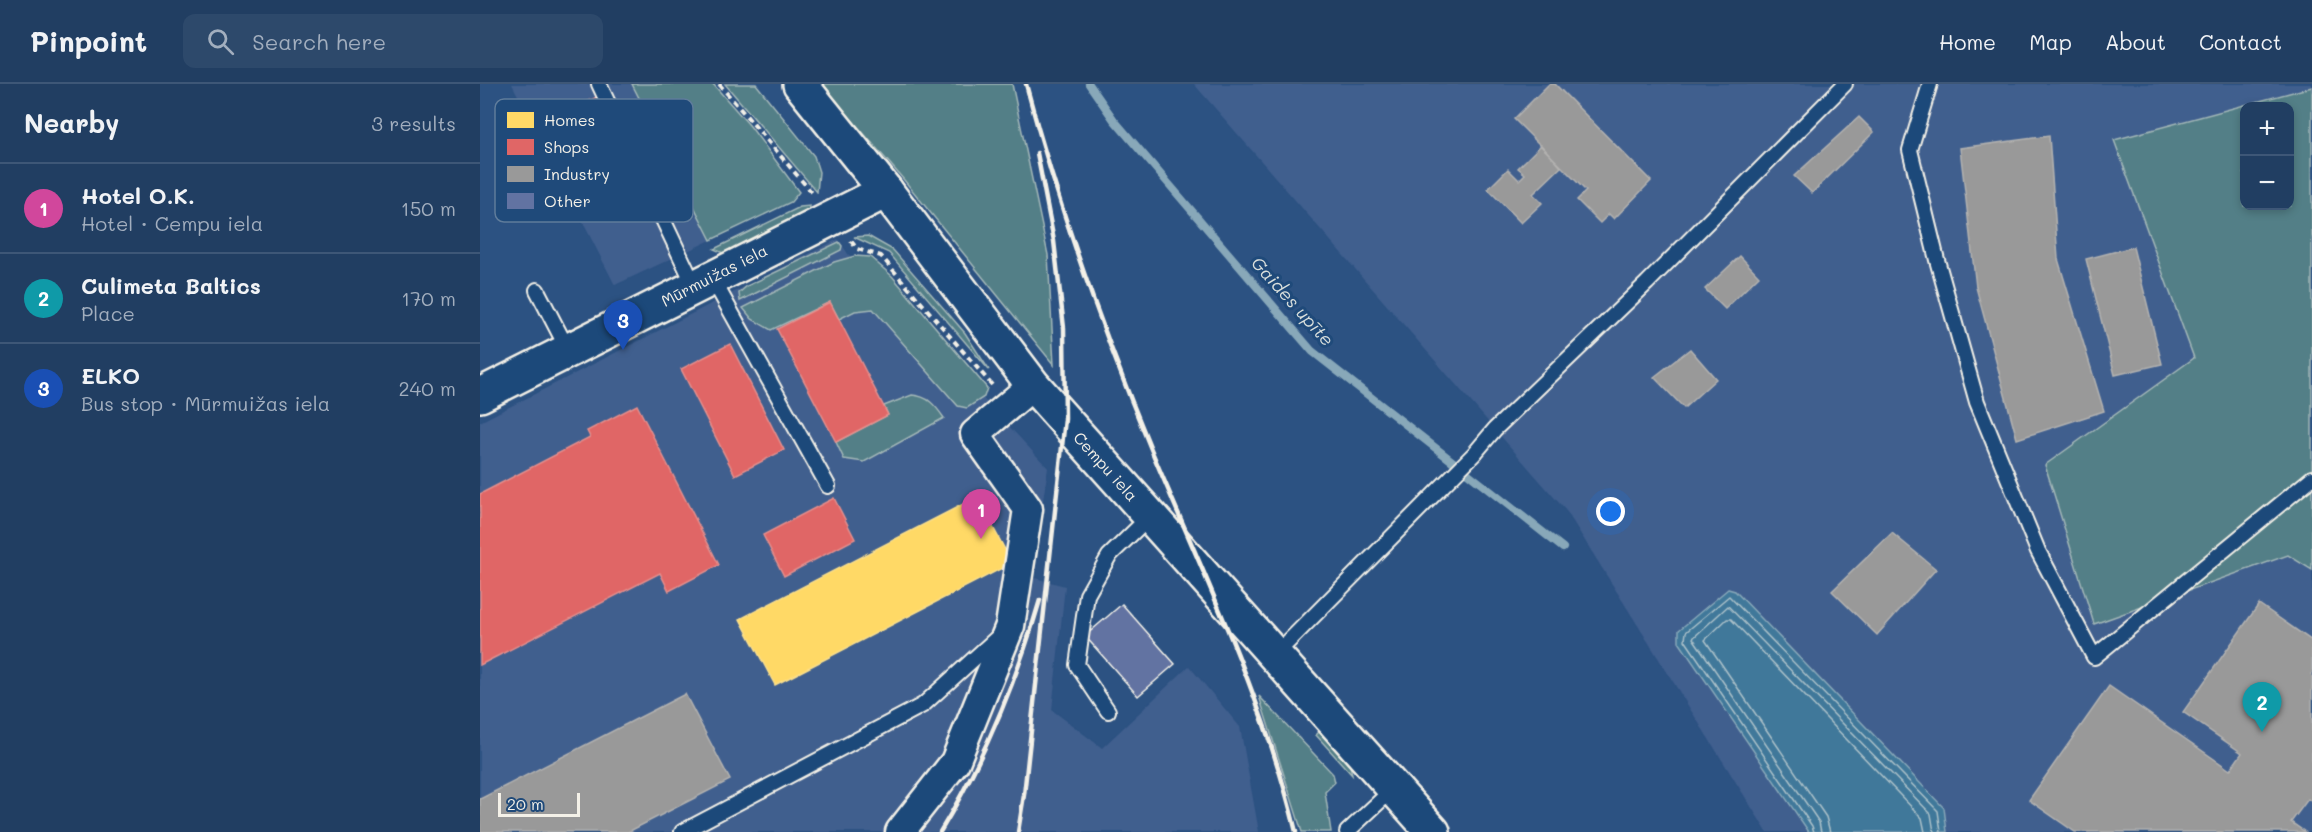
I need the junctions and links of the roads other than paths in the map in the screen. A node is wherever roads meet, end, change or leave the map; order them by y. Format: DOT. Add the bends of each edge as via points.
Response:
graph roads {
  1 [pos="599,84"];
  2 [pos="800,84"];
  3 [pos="1845,84"];
  4 [pos="1930,84"];
  5 [pos="607,99"];
  6 [pos="886,191"];
  7 [pos="672,222"];
  8 [pos="703,281"];
  9 [pos="537,290"];
  10 [pos="568,350"];
  11 [pos="1032,385"];
  12 [pos="480,395"];
  13 [pos="2312,478"];
  14 [pos="828,486"];
  15 [pos="1150,516"];
  16 [pos="1010,626"];
  17 [pos="1274,656"];
  18 [pos="1108,711"];
  19 [pos="1393,789"];
  20 [pos="682,832"];
  21 [pos="900,832"];
  22 [pos="1347,832"];
  23 [pos="1433,832"];
  1 -- 5 [label="lane"];
  2 -- 6 [label="main road, Cempu iela"];
  3 -- 17 [label="lane" via="1495,429"];
  4 -- 13 [label="lane" via="1910,150 1936,260 1974,391 2038,551 2094,657"];
  6 -- 8 [label="main road, Mūrmuižas iela"];
  6 -- 11 [label="main road, Cempu iela"];
  7 -- 8 [label="lane"];
  8 -- 10 [label="main road, Mūrmuižas iela"];
  8 -- 14 [label="lane"];
  9 -- 10 [label="lane"];
  10 -- 12 [label="main road, Mūrmuižas iela"];
  11 -- 15 [label="main road, Cempu iela"];
  11 -- 16 [label="street" via="975,434 1028,509"];
  15 -- 17 [label="main road, Cempu iela"];
  15 -- 18 [label="lane" via="1109,556 1087,595 1077,665"];
  16 -- 20 [label="lane" via="923,705"];
  16 -- 21 [label="street" via="955,762"];
  17 -- 19 [label="main road, Cempu iela"];
  19 -- 22 [label="lane"];
  19 -- 23 [label="main road, Cempu iela"];
}
